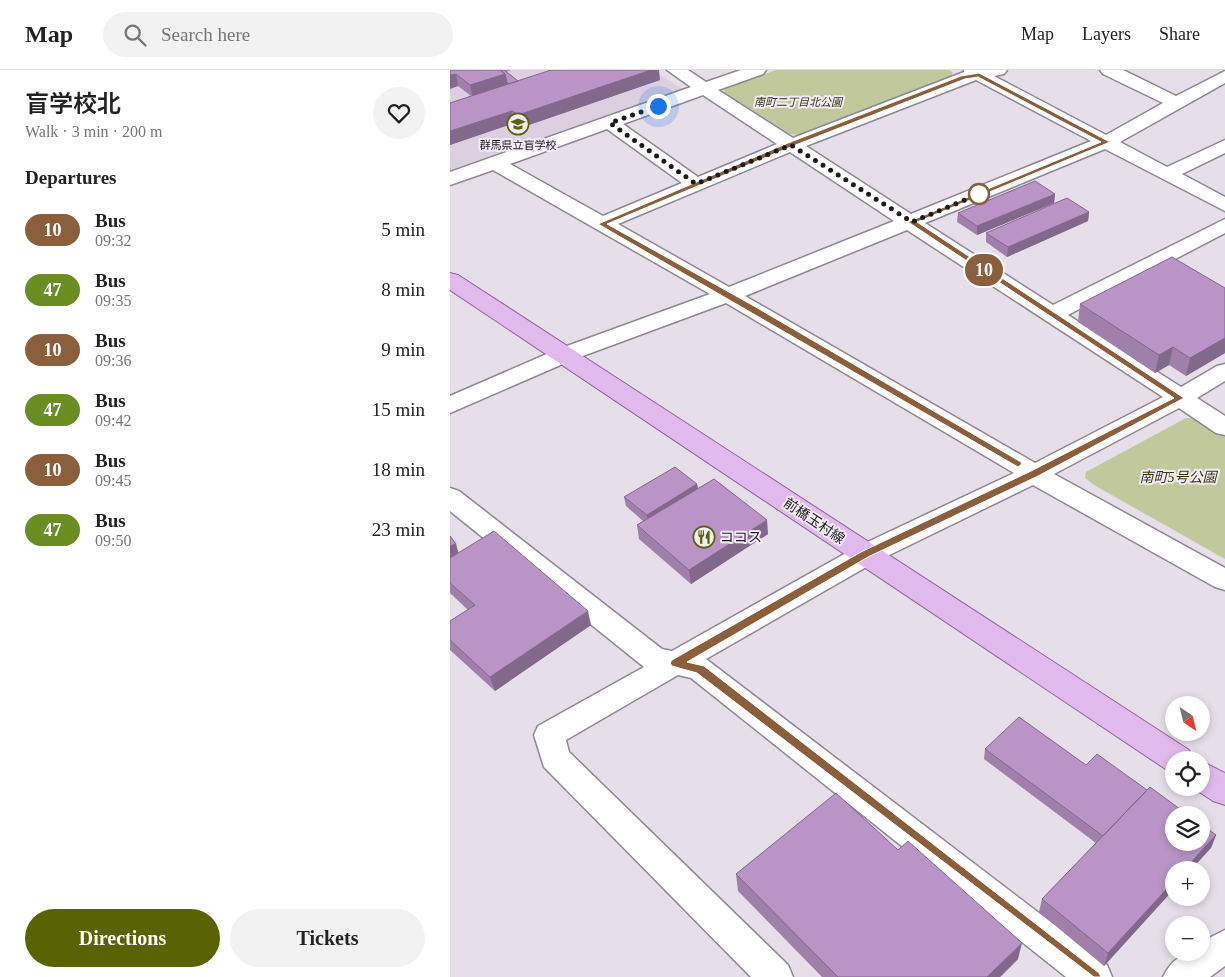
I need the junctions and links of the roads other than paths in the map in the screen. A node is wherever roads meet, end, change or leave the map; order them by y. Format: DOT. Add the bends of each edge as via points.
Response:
graph roads {
  1 [pos="676,70"];
  2 [pos="758,70"];
  3 [pos="998,70"];
  4 [pos="1109,70"];
  5 [pos="974,72"];
  6 [pos="1225,76"];
  7 [pos="705,89"];
  8 [pos="1177,103"];
  9 [pos="610,123"];
  10 [pos="1106,142"];
  11 [pos="791,145"];
  12 [pos="1225,146"];
  13 [pos="496,164"];
  14 [pos="1167,174"];
  15 [pos="450,179"];
  16 [pos="696,184"];
  17 [pos="1225,205"];
  18 [pos="912,222"];
  19 [pos="601,224"];
  20 [pos="1225,225"];
  21 [pos="450,280"];
  22 [pos="728,295"];
  23 [pos="1053,314"];
  24 [pos="564,355"];
  25 [pos="1225,371"];
  26 [pos="1180,398"];
  27 [pos="450,405"];
  28 [pos="1225,427"];
  29 [pos="1034,474"];
  30 [pos="450,497"];
  31 [pos="865,555"];
  32 [pos="1225,580"];
  33 [pos="676,663"];
  34 [pos="1165,751"];
  35 [pos="1210,782"];
  36 [pos="1225,791"];
  37 [pos="1225,946"];
  38 [pos="775,977"];
  39 [pos="1094,977"];
  40 [pos="1181,977"];
  1 -- 7 [label="street"];
  2 -- 7 [label="street"];
  3 -- 5 [label="street"];
  4 -- 8 [label="street"];
  5 -- 10 [label="street"];
  5 -- 11 [label="street"];
  6 -- 8 [label="street"];
  7 -- 9 [label="street"];
  7 -- 11 [label="street"];
  8 -- 10 [label="street"];
  9 -- 13 [label="street"];
  9 -- 16 [label="street"];
  10 -- 14 [label="street"];
  10 -- 18 [label="street"];
  11 -- 16 [label="street"];
  11 -- 18 [label="street"];
  12 -- 14 [label="street"];
  13 -- 15 [label="street"];
  13 -- 19 [label="street"];
  14 -- 17 [label="street"];
  16 -- 19 [label="street"];
  18 -- 22 [label="street"];
  18 -- 23 [label="street"];
  19 -- 22 [label="street"];
  20 -- 23 [label="street"];
  21 -- 24 [label="main road, 前橋玉村線"];
  22 -- 24 [label="street"];
  22 -- 29 [label="street"];
  23 -- 26 [label="street"];
  24 -- 27 [label="street"];
  24 -- 31 [label="main road, 前橋玉村線"];
  25 -- 26 [label="street"];
  26 -- 28 [label="street"];
  26 -- 29 [label="street"];
  29 -- 31 [label="street"];
  29 -- 32 [label="street"];
  30 -- 33 [label="street" via="653,658"];
  31 -- 33 [label="street"];
  31 -- 34 [label="main road, 前橋玉村線"];
  33 -- 38 [label="street" via="549,735 555,758"];
  33 -- 39 [label="street" via="700,669"];
  35 -- 36 [label="main road"];
  37 -- 40 [label="street"];
}
